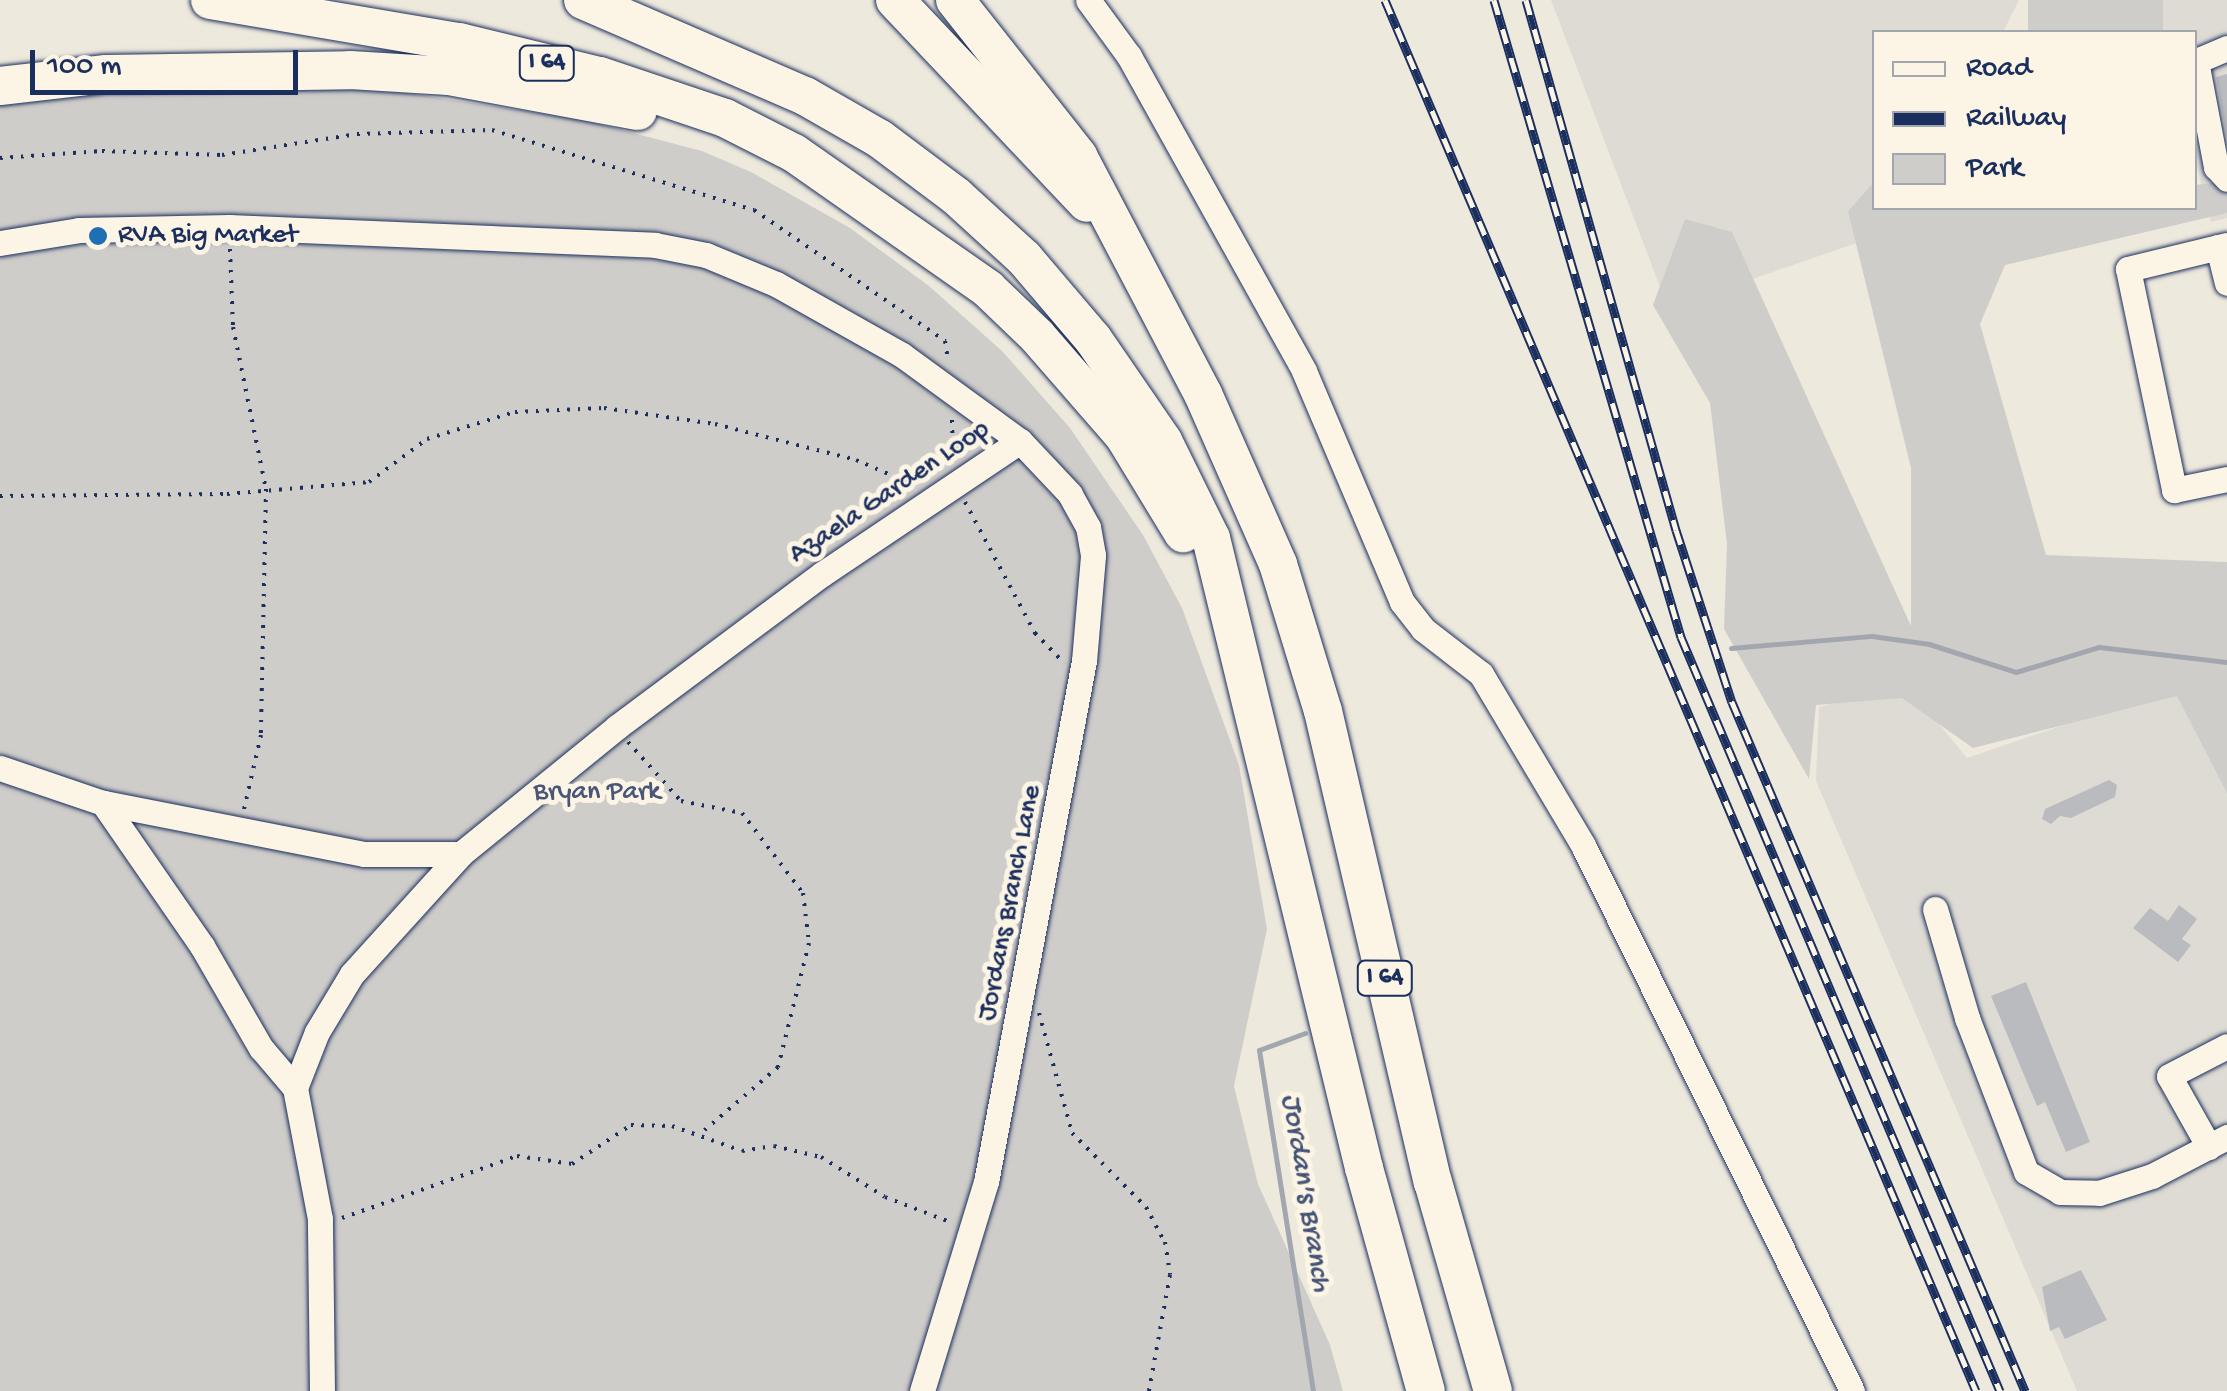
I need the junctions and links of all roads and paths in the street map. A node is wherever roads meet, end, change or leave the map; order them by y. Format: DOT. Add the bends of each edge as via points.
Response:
graph roads {
  1 [pos="210,0"];
  2 [pos="583,0"];
  3 [pos="894,0"];
  4 [pos="954,0"];
  5 [pos="1088,0"];
  6 [pos="2227,48"];
  7 [pos="2197,61"];
  8 [pos="2197,66"];
  9 [pos="0,86"];
  10 [pos="0,158"];
  11 [pos="2227,179"];
  12 [pos="862,196"];
  13 [pos="229,227"];
  14 [pos="1116,234"];
  15 [pos="0,244"];
  16 [pos="2223,246"];
  17 [pos="2227,282"];
  18 [pos="952,388"];
  19 [pos="1020,441"];
  20 [pos="2227,479"];
  21 [pos="266,489"];
  22 [pos="946,489"];
  23 [pos="0,496"];
  24 [pos="1244,662"];
  25 [pos="1081,682"];
  26 [pos="617,727"];
  27 [pos="0,768"];
  28 [pos="103,803"];
  29 [pos="240,828"];
  30 [pos="461,854"];
  31 [pos="1935,909"];
  32 [pos="1022,994"];
  33 [pos="2227,1046"];
  34 [pos="295,1088"];
  35 [pos="699,1135"];
  36 [pos="2218,1142"];
  37 [pos="320,1220"];
  38 [pos="974,1230"];
  39 [pos="322,1391"];
  40 [pos="922,1391"];
  41 [pos="1149,1391"];
  42 [pos="1426,1391"];
  43 [pos="1493,1391"];
  44 [pos="1852,1391"];
  1 -- 12 [label="highway, I 64" via="459,42 600,76 726,118"];
  2 -- 24 [label="highway" via="805,96 880,139 1024,258 1093,339 1163,441 1211,538"];
  3 -- 14 [label="highway, I 64"];
  4 -- 14 [label="highway" via="1078,156"];
  5 -- 44 [label="street" via="1128,56 1304,371 1402,602 1423,629 1481,674 1583,845"];
  6 -- 7 [label="street"];
  8 -- 11 [label="street" via="2216,166"];
  9 -- 12 [label="highway" via="246,68 448,76 630,108"];
  10 -- 18 [label="path" via="102,151 222,156 357,134 492,130 754,210 945,341"];
  12 -- 24 [label="highway, I 64" via="988,289 1082,384 1177,520"];
  13 -- 15 [label="street, Azaela Garden Loop" via="79,230"];
  13 -- 18 [label="street, Azaela Garden Loop" via="655,244 706,255 776,284"];
  13 -- 21 [label="path" via="233,327"];
  14 -- 43 [label="highway, I 64" via="1202,394 1278,564 1304,643 1433,1182"];
  16 -- 17 [label="street"];
  16 -- 20 [label="street" via="2128,269 2174,490"];
  18 -- 19 [label="street, Azaela Garden Loop"];
  18 -- 22 [label="path"];
  19 -- 22 [label="street, Azaela Garden Loop"];
  19 -- 25 [label="street, Jordans Branch Lane" via="1070,494 1088,527 1093,555"];
  21 -- 22 [label="path" via="369,482 427,439 515,412 604,408 716,424"];
  21 -- 23 [label="path"];
  21 -- 29 [label="path" via="261,734"];
  22 -- 25 [label="path" via="1035,633"];
  22 -- 26 [label="street, Azaela Garden Loop"];
  24 -- 42 [label="highway, I 64" via="1364,1168"];
  25 -- 32 [label="street, Jordans Branch Lane"];
  26 -- 30 [label="street, Azaela Garden Loop"];
  26 -- 35 [label="path" via="681,802 742,813 803,893 810,943 778,1067"];
  27 -- 28 [label="street"];
  28 -- 29 [label="street"];
  28 -- 34 [label="street" via="202,946 261,1048"];
  29 -- 30 [label="street" via="364,854"];
  30 -- 34 [label="street, Azaela Garden Loop" via="352,974 317,1032"];
  31 -- 36 [label="street" via="1967,1018 2026,1172 2060,1192 2098,1193 2152,1176"];
  32 -- 38 [label="street, Jordans Branch Lane"];
  32 -- 41 [label="path" via="1045,1020 1072,1133 1146,1207 1166,1242 1170,1275"];
  33 -- 36 [label="street" via="2169,1076"];
  34 -- 37 [label="street"];
  35 -- 37 [label="path" via="631,1124 572,1164 518,1156 354,1216"];
  35 -- 38 [label="path" via="742,1151 774,1146 821,1157 885,1197"];
  37 -- 39 [label="street"];
  38 -- 40 [label="street, Jordans Branch Lane"];
}
